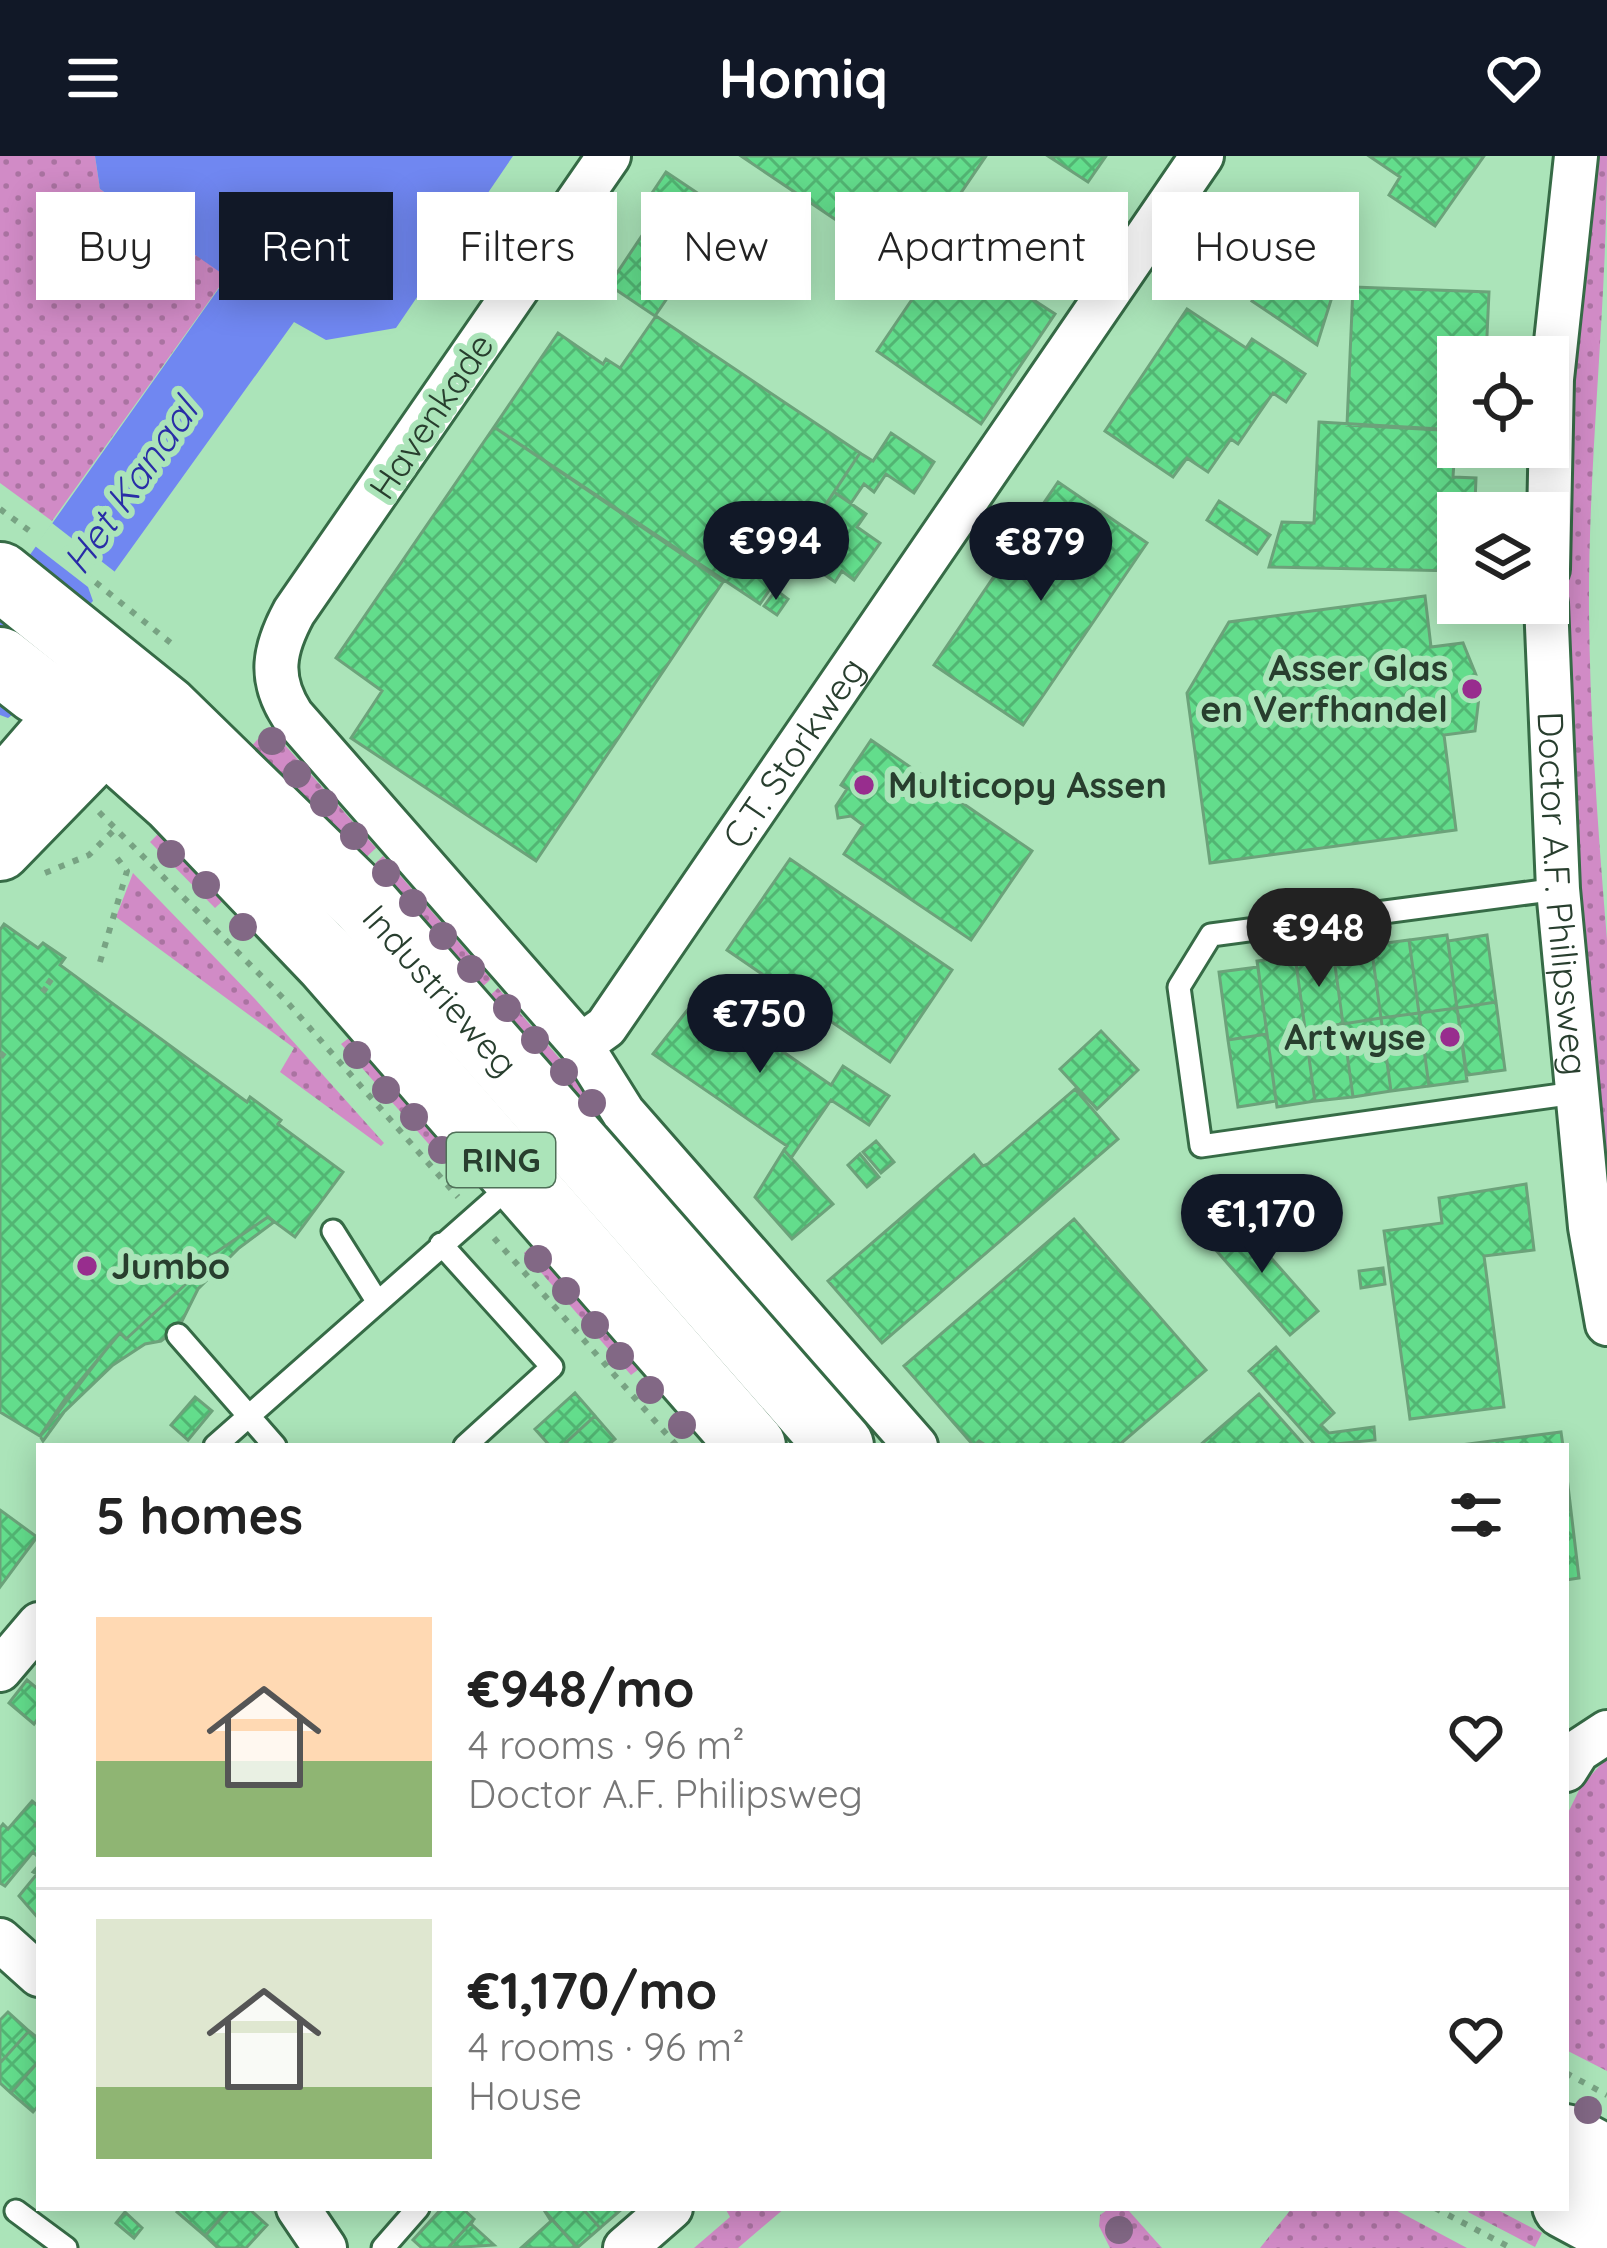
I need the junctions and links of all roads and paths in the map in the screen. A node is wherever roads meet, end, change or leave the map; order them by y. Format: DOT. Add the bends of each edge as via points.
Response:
graph roads {
  1 [pos="609,156"];
  2 [pos="1202,156"];
  3 [pos="1576,156"];
  4 [pos="1550,492"];
  5 [pos="1,511"];
  6 [pos="16,565"];
  7 [pos="1547,624"];
  8 [pos="276,684"];
  9 [pos="70,696"];
  10 [pos="0,792"];
  11 [pos="117,858"];
  12 [pos="15,864"];
  13 [pos="1558,889"];
  14 [pos="100,962"];
  15 [pos="47,980"];
  16 [pos="57,987"];
  17 [pos="42,988"];
  18 [pos="51,995"];
  19 [pos="581,1045"];
  20 [pos="1576,1094"];
  21 [pos="496,1198"];
  22 [pos="333,1231"];
  23 [pos="442,1244"];
  24 [pos="377,1301"];
  25 [pos="1607,1324"];
  26 [pos="178,1334"];
  27 [pos="249,1417"];
  28 [pos="218,1443"];
  29 [pos="272,1443"];
  30 [pos="468,1443"];
  31 [pos="674,1443"];
  32 [pos="749,1443"];
  33 [pos="836,1443"];
  34 [pos="913,1443"];
  35 [pos="36,1628"];
  36 [pos="0,1670"];
  37 [pos="1607,1732"];
  38 [pos="1569,1765"];
  39 [pos="0,1940"];
  40 [pos="36,1972"];
  41 [pos="1569,2075"];
  42 [pos="1607,2095"];
  43 [pos="1569,2140"];
  44 [pos="1607,2160"];
  45 [pos="1569,2207"];
  46 [pos="16,2211"];
  47 [pos="300,2211"];
  48 [pos="415,2211"];
  49 [pos="667,2211"];
  50 [pos="1441,2211"];
  51 [pos="1607,2227"];
  52 [pos="66,2248"];
  53 [pos="325,2248"];
  54 [pos="383,2248"];
  55 [pos="625,2248"];
  56 [pos="1511,2248"];
  1 -- 8 [label="street, Havenkade" via="294,612 278,649"];
  2 -- 19 [label="street, C.T. Storkweg" via="606,1027"];
  3 -- 4 [label="street" via="1552,379"];
  5 -- 6 [label="path"];
  6 -- 9 [label="main road, Industrieweg / RING" via="78,635"];
  7 -- 13 [label="street, Doctor A.F. Philipsweg"];
  8 -- 19 [label="street, Industrieweg" via="292,715"];
  9 -- 10 [label="main road"];
  9 -- 12 [label="main road"];
  9 -- 21 [label="main road, Industrieweg / RING" via="329,962"];
  9 -- 33 [label="main road, Industrieweg / RING" via="220,761 362,901"];
  11 -- 14 [label="path" via="127,871"];
  12 -- 21 [label="path" via="76,863 117,828"];
  13 -- 20 [label="street, Doctor A.F. Philipsweg"];
  13 -- 20 [label="lane" via="1211,935 1179,986 1202,1145"];
  15 -- 16 [label="path"];
  17 -- 18 [label="path"];
  19 -- 34 [label="street, Industrieweg" via="623,1112"];
  20 -- 25 [label="street, Doctor A.F. Philipsweg"];
  21 -- 23 [label="lane"];
  21 -- 31 [label="path" via="602,1361"];
  21 -- 32 [label="main road, Industrieweg / RING"];
  22 -- 24 [label="lane"];
  23 -- 24 [label="lane"];
  23 -- 30 [label="lane" via="552,1367"];
  24 -- 27 [label="lane"];
  26 -- 27 [label="lane"];
  27 -- 28 [label="lane"];
  27 -- 29 [label="lane"];
  35 -- 36 [label="street"];
  37 -- 38 [label="street"];
  39 -- 40 [label="street"];
  41 -- 42 [label="path"];
  43 -- 44 [label="main road"];
  45 -- 51 [label="main road"];
  46 -- 52 [label="lane"];
  47 -- 53 [label="street"];
  48 -- 54 [label="lane"];
  49 -- 55 [label="street"];
  50 -- 56 [label="path"];
}
